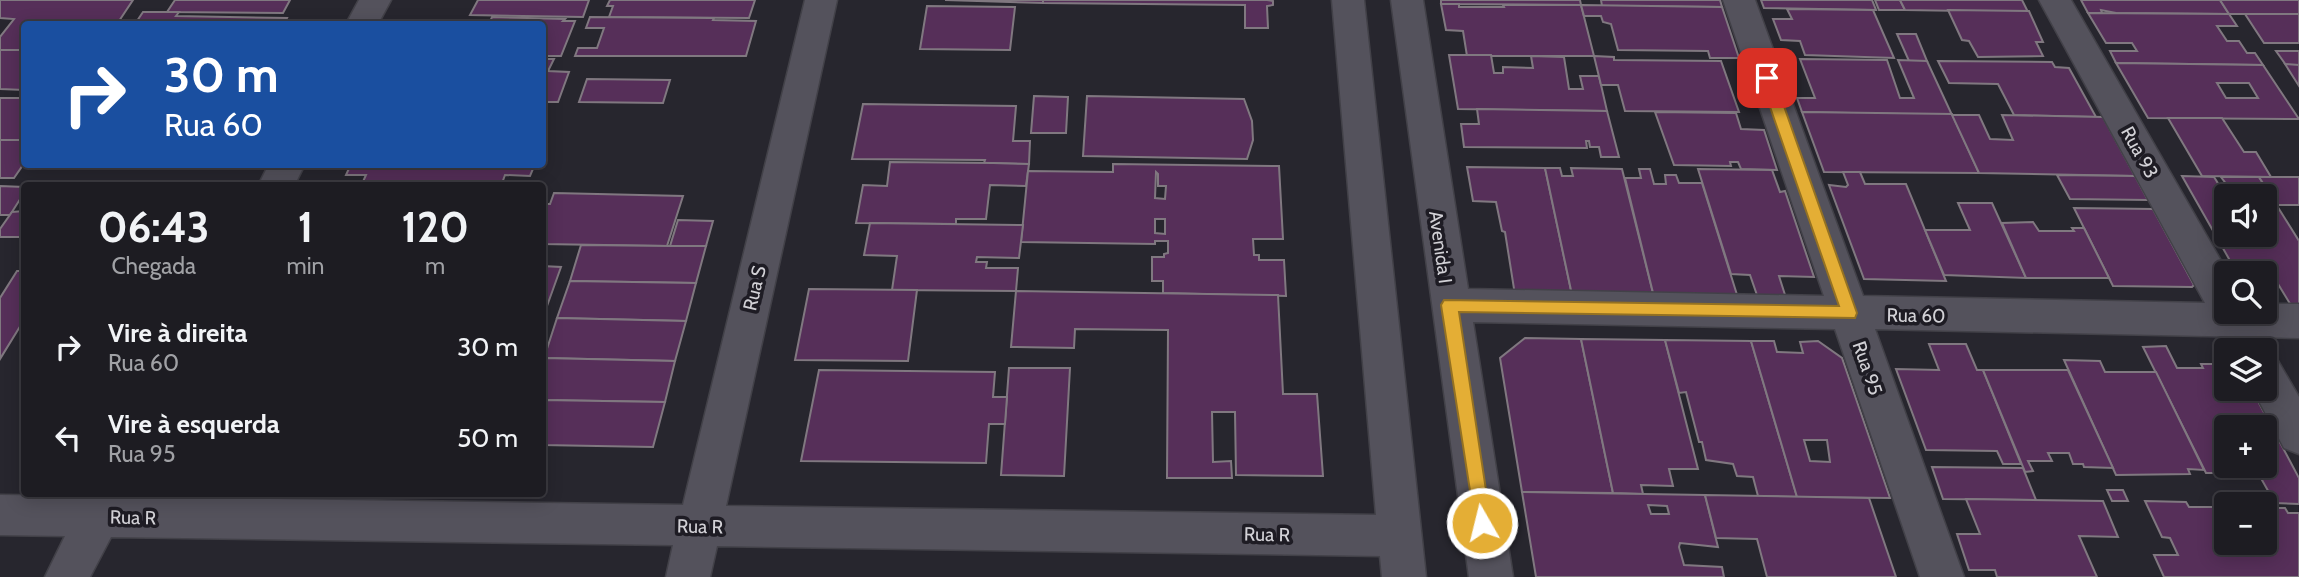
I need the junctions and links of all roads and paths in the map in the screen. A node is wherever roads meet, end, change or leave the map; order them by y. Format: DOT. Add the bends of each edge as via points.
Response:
graph roads {
  1 [pos="375,0"];
  2 [pos="821,0"];
  3 [pos="1348,0"];
  4 [pos="1406,0"];
  5 [pos="1739,0"];
  6 [pos="2055,0"];
  7 [pos="364,21"];
  8 [pos="2214,283"];
  9 [pos="1450,305"];
  10 [pos="1849,313"];
  11 [pos="2214,321"];
  12 [pos="2277,321"];
  13 [pos="2299,321"];
  14 [pos="2277,396"];
  15 [pos="2299,435"];
  16 [pos="104,505"];
  17 [pos="0,514"];
  18 [pos="699,526"];
  19 [pos="1399,536"];
  20 [pos="67,577"];
  21 [pos="688,577"];
  22 [pos="1404,577"];
  23 [pos="1491,577"];
  24 [pos="1942,577"];
  1 -- 7 [label="street"];
  2 -- 18 [label="street, Rua S"];
  3 -- 19 [label="street"];
  4 -- 9 [label="street, Avenida I"];
  5 -- 10 [label="street, Rua 95"];
  6 -- 8 [label="street, Rua 93"];
  9 -- 10 [label="street, Rua 60"];
  9 -- 23 [label="street, Avenida I"];
  10 -- 11 [label="street, Rua 60"];
  10 -- 24 [label="street, Rua 95"];
  12 -- 13 [label="street, Rua 60"];
  14 -- 15 [label="street"];
  16 -- 17 [label="street, Rua R"];
  16 -- 18 [label="street, Rua R"];
  16 -- 20 [label="street"];
  18 -- 19 [label="street, Rua R"];
  18 -- 21 [label="street, Rua S"];
  19 -- 22 [label="street"];
}
